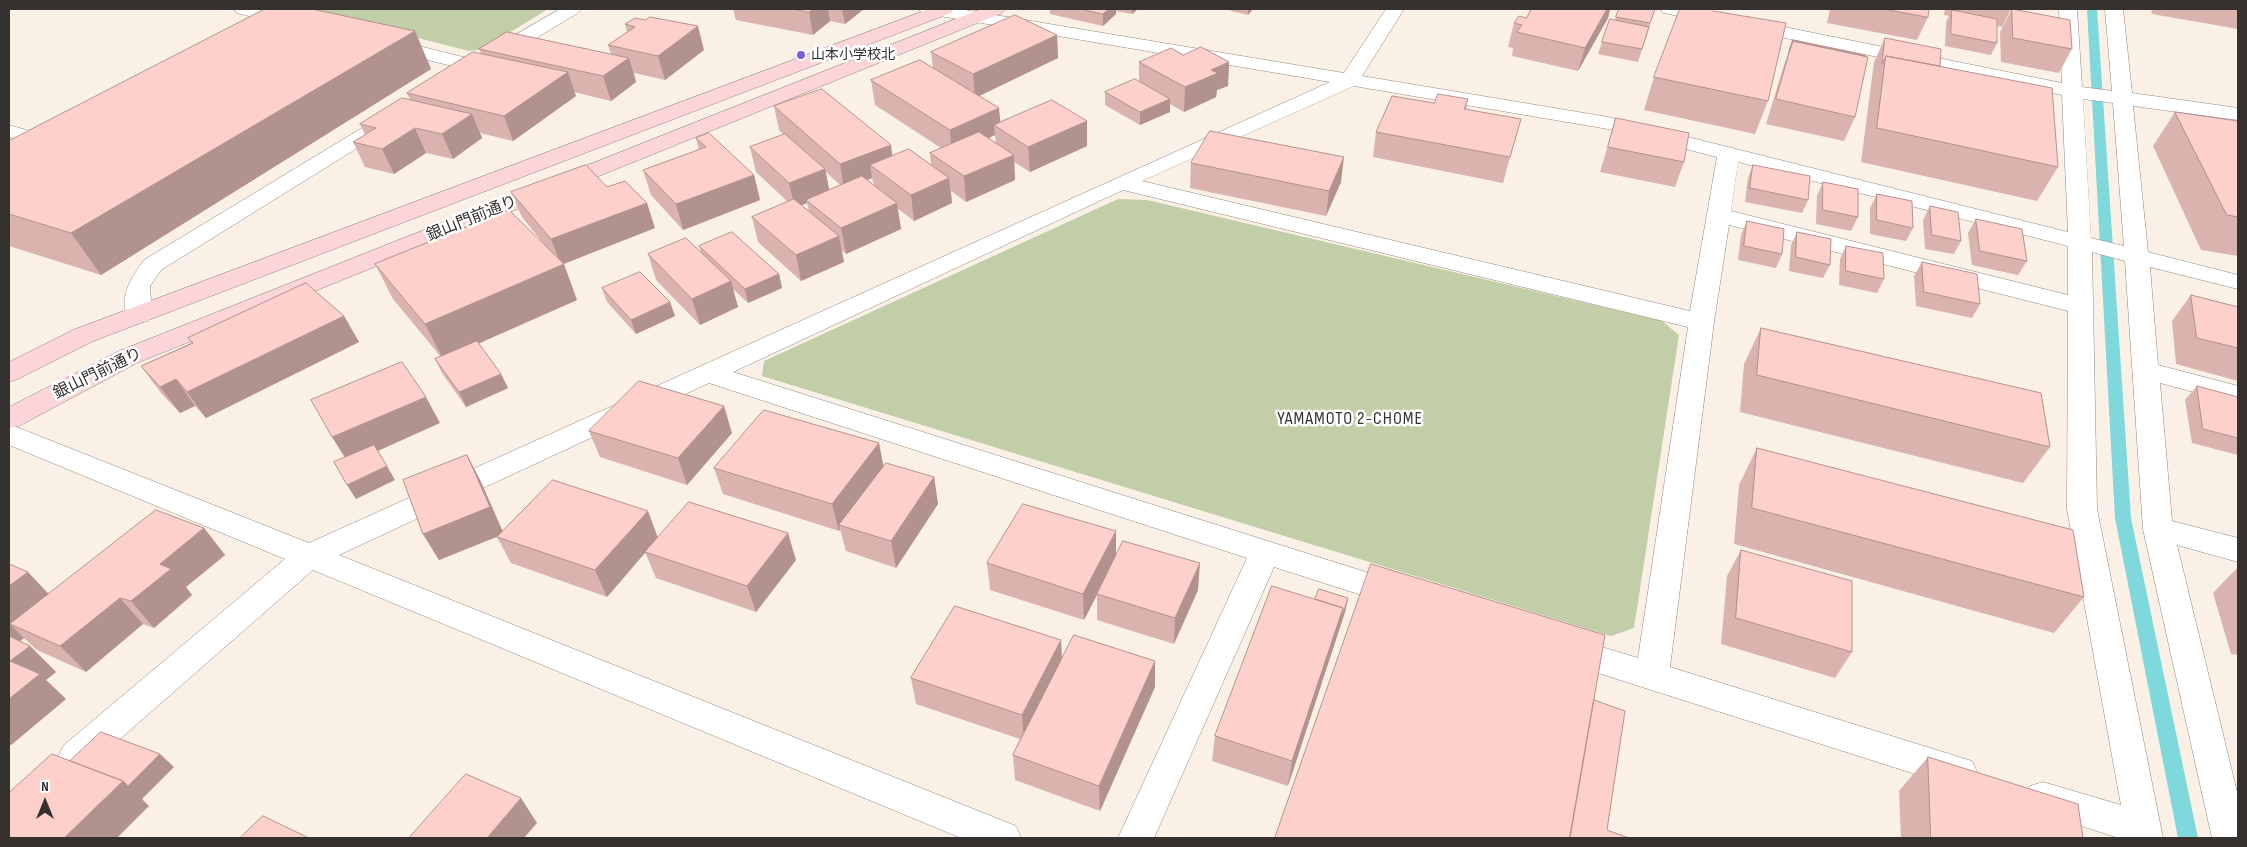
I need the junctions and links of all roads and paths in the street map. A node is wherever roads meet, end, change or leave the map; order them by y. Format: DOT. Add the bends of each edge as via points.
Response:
graph roads {
  1 [pos="243,9"];
  2 [pos="572,9"];
  3 [pos="1395,9"];
  4 [pos="1669,9"];
  5 [pos="2068,9"];
  6 [pos="2114,9"];
  7 [pos="938,10"];
  8 [pos="988,13"];
  9 [pos="279,38"];
  10 [pos="372,41"];
  11 [pos="476,66"];
  12 [pos="1349,81"];
  13 [pos="450,82"];
  14 [pos="2071,91"];
  15 [pos="2122,99"];
  16 [pos="416,103"];
  17 [pos="2238,114"];
  18 [pos="9,131"];
  19 [pos="1729,152"];
  20 [pos="43,162"];
  21 [pos="1121,183"];
  22 [pos="1718,215"];
  23 [pos="2080,243"];
  24 [pos="2137,257"];
  25 [pos="2238,282"];
  26 [pos="2080,306"];
  27 [pos="139,315"];
  28 [pos="1701,322"];
  29 [pos="2146,370"];
  30 [pos="9,373"];
  31 [pos="707,373"];
  32 [pos="2238,395"];
  33 [pos="9,419"];
  34 [pos="9,434"];
  35 [pos="2158,529"];
  36 [pos="2238,550"];
  37 [pos="1265,552"];
  38 [pos="309,556"];
  39 [pos="1426,604"];
  40 [pos="1539,640"];
  41 [pos="1652,677"];
  42 [pos="61,769"];
  43 [pos="2145,834"];
  44 [pos="1003,838"];
  45 [pos="1136,838"];
  46 [pos="2230,838"];
  1 -- 9 [label="street" via="310,25"];
  2 -- 11 [label="street"];
  3 -- 12 [label="street"];
  4 -- 14 [label="street" via="1774,23"];
  5 -- 14 [label="street"];
  6 -- 15 [label="street"];
  7 -- 8 [label="street"];
  7 -- 27 [label="street, 銀山門前通り"];
  8 -- 12 [label="street"];
  8 -- 33 [label="street, 銀山門前通り" via="128,357"];
  10 -- 11 [label="street"];
  11 -- 13 [label="street"];
  12 -- 19 [label="street" via="1608,123"];
  12 -- 21 [label="street"];
  14 -- 15 [label="street"];
  14 -- 23 [label="street"];
  15 -- 17 [label="street"];
  15 -- 24 [label="street"];
  16 -- 27 [label="street" via="152,266 138,286"];
  18 -- 20 [label="street" via="73,146"];
  19 -- 22 [label="street"];
  19 -- 23 [label="street"];
  21 -- 28 [label="street"];
  21 -- 31 [label="street"];
  22 -- 26 [label="street"];
  22 -- 28 [label="street"];
  23 -- 24 [label="street"];
  23 -- 26 [label="street"];
  24 -- 25 [label="street"];
  24 -- 29 [label="street"];
  26 -- 43 [label="street" via="2082,509"];
  27 -- 30 [label="street, 銀山門前通り" via="82,336"];
  28 -- 41 [label="street"];
  29 -- 32 [label="street"];
  29 -- 35 [label="street"];
  31 -- 37 [label="street"];
  31 -- 38 [label="street"];
  34 -- 38 [label="street"];
  35 -- 36 [label="street"];
  35 -- 46 [label="street"];
  37 -- 39 [label="street"];
  37 -- 45 [label="street"];
  38 -- 42 [label="street"];
  38 -- 44 [label="street"];
  40 -- 41 [label="street"];
  41 -- 43 [label="street" via="1997,783"];
}
